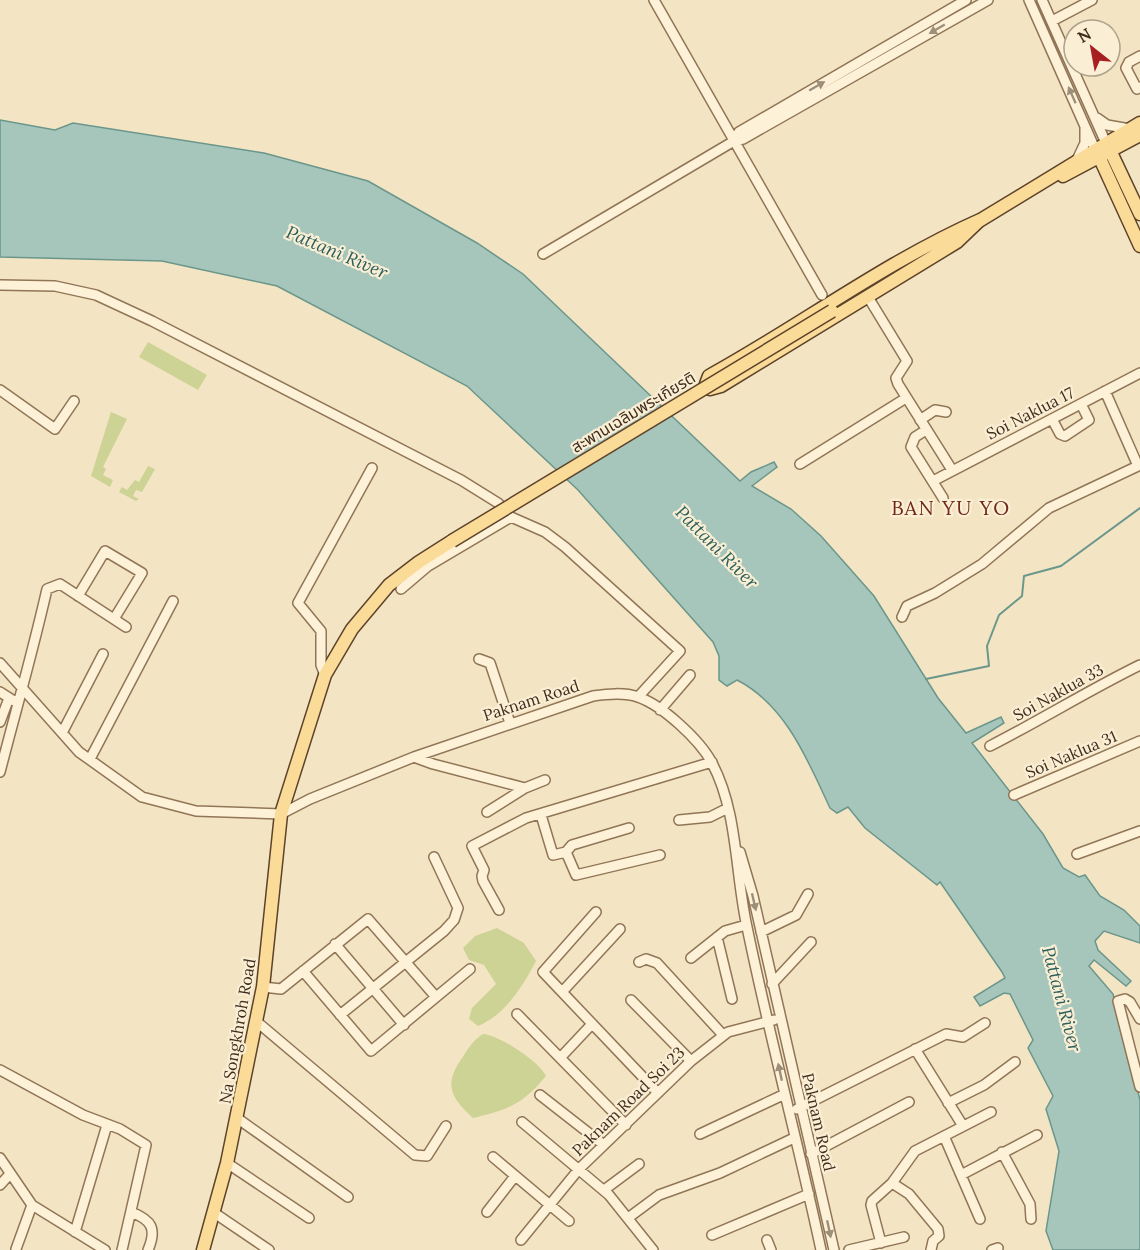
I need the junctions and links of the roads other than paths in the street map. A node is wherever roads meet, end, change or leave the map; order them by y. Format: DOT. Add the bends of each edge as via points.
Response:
graph roads {
  1 [pos="654,0"];
  2 [pos="966,0"];
  3 [pos="988,0"];
  4 [pos="1029,0"];
  5 [pos="1042,0"];
  6 [pos="1092,0"];
  7 [pos="1052,21"];
  8 [pos="1140,56"];
  9 [pos="1139,90"];
  10 [pos="1095,117"];
  11 [pos="1085,125"];
  12 [pos="1136,131"];
  13 [pos="734,141"];
  14 [pos="1103,150"];
  15 [pos="1080,163"];
  16 [pos="1122,173"];
  17 [pos="1111,182"];
  18 [pos="1140,214"];
  19 [pos="980,220"];
  20 [pos="1140,246"];
  21 [pos="543,254"];
  22 [pos="0,285"];
  23 [pos="822,295"];
  24 [pos="868,297"];
  25 [pos="1140,373"];
  26 [pos="0,390"];
  27 [pos="1105,391"];
  28 [pos="906,398"];
  29 [pos="74,401"];
  30 [pos="1081,404"];
  31 [pos="946,412"];
  32 [pos="1052,418"];
  33 [pos="920,420"];
  34 [pos="926,430"];
  35 [pos="800,464"];
  36 [pos="1139,466"];
  37 [pos="372,468"];
  38 [pos="952,470"];
  39 [pos="933,481"];
  40 [pos="943,498"];
  41 [pos="511,517"];
  42 [pos="401,589"];
  43 [pos="78,596"];
  44 [pos="173,601"];
  45 [pos="902,617"];
  46 [pos="114,619"];
  47 [pos="126,627"];
  48 [pos="103,654"];
  49 [pos="479,659"];
  50 [pos="0,663"];
  51 [pos="1140,665"];
  52 [pos="325,675"];
  53 [pos="690,675"];
  54 [pos="24,690"];
  55 [pos="4,695"];
  56 [pos="638,697"];
  57 [pos="18,703"];
  58 [pos="660,710"];
  59 [pos="0,722"];
  60 [pos="510,723"];
  61 [pos="62,733"];
  62 [pos="1140,741"];
  63 [pos="990,746"];
  64 [pos="414,757"];
  65 [pos="90,759"];
  66 [pos="712,762"];
  67 [pos="0,772"];
  68 [pos="545,780"];
  69 [pos="525,788"];
  70 [pos="1014,795"];
  71 [pos="728,808"];
  72 [pos="487,812"];
  73 [pos="281,814"];
  74 [pos="540,815"];
  75 [pos="679,820"];
  76 [pos="732,826"];
  77 [pos="629,828"];
  78 [pos="1140,831"];
  79 [pos="566,852"];
  80 [pos="1077,854"];
  81 [pos="660,855"];
  82 [pos="434,857"];
  83 [pos="808,894"];
  84 [pos="499,910"];
  85 [pos="596,912"];
  86 [pos="746,925"];
  87 [pos="620,929"];
  88 [pos="761,932"];
  89 [pos="717,937"];
  90 [pos="811,942"];
  91 [pos="335,944"];
  92 [pos="691,958"];
  93 [pos="405,961"];
  94 [pos="639,962"];
  95 [pos="470,969"];
  96 [pos="303,971"];
  97 [pos="772,984"];
  98 [pos="263,987"];
  99 [pos="373,988"];
  100 [pos="562,992"];
  101 [pos="436,997"];
  102 [pos="732,999"];
  103 [pos="631,1000"];
  104 [pos="517,1014"];
  105 [pos="340,1015"];
  106 [pos="780,1018"];
  107 [pos="1140,1019"];
  108 [pos="256,1021"];
  109 [pos="769,1021"];
  110 [pos="985,1023"];
  111 [pos="592,1024"];
  112 [pos="404,1025"];
  113 [pos="723,1035"];
  114 [pos="915,1050"];
  115 [pos="560,1058"];
  116 [pos="691,1061"];
  117 [pos="1015,1062"];
  118 [pos="1137,1063"];
  119 [pos="0,1070"];
  120 [pos="1140,1087"];
  121 [pos="658,1093"];
  122 [pos="785,1094"];
  123 [pos="540,1095"];
  124 [pos="909,1102"];
  125 [pos="948,1102"];
  126 [pos="801,1108"];
  127 [pos="788,1111"];
  128 [pos="991,1112"];
  129 [pos="237,1118"];
  130 [pos="522,1122"];
  131 [pos="107,1125"];
  132 [pos="626,1125"];
  133 [pos="446,1126"];
  134 [pos="963,1126"];
  135 [pos="700,1134"];
  136 [pos="1037,1135"];
  137 [pos="944,1136"];
  138 [pos="794,1138"];
  139 [pos="604,1145"];
  140 [pos="1002,1152"];
  141 [pos="811,1154"];
  142 [pos="493,1157"];
  143 [pos="0,1158"];
  144 [pos="227,1163"];
  145 [pos="639,1164"];
  146 [pos="579,1169"];
  147 [pos="10,1174"];
  148 [pos="961,1175"];
  149 [pos="515,1176"];
  150 [pos="892,1183"];
  151 [pos="0,1185"];
  152 [pos="604,1190"];
  153 [pos="809,1194"];
  154 [pos="348,1197"];
  155 [pos="549,1204"];
  156 [pos="32,1205"];
  157 [pos="131,1212"];
  158 [pos="213,1212"];
  159 [pos="487,1212"];
  160 [pos="309,1218"];
  161 [pos="628,1218"];
  162 [pos="980,1219"];
  163 [pos="1031,1219"];
  164 [pos="569,1221"];
  165 [pos="75,1232"];
  166 [pos="712,1235"];
  167 [pos="904,1237"];
  168 [pos="521,1240"];
  169 [pos="768,1240"];
  170 [pos="881,1243"];
  171 [pos="16,1249"];
  172 [pos="105,1250"];
  173 [pos="122,1250"];
  174 [pos="148,1250"];
  175 [pos="202,1250"];
  176 [pos="269,1250"];
  177 [pos="653,1250"];
  178 [pos="771,1250"];
  179 [pos="821,1250"];
  180 [pos="834,1250"];
  181 [pos="849,1250"];
  182 [pos="931,1250"];
  1 -- 13 [label="street"];
  13 -- 2 [label="street, one-way" via="739,132"];
  3 -- 13 [label="street, one-way"];
  11 -- 4 [label="street, one-way"];
  5 -- 7 [label="street"];
  6 -- 7 [label="street"];
  7 -- 10 [label="street"];
  8 -- 9 [label="street" via="1126,66"];
  10 -- 12 [label="street" via="1107,125"];
  10 -- 14 [label="street"];
  11 -- 14 [label="street"];
  11 -- 15 [label="street"];
  12 -- 14 [label="main road"];
  12 -- 16 [label="main road" via="1125,152"];
  13 -- 21 [label="street"];
  13 -- 23 [label="street"];
  14 -- 15 [label="main road"];
  14 -- 16 [label="main road"];
  14 -- 17 [label="main road"];
  15 -- 17 [label="main road"];
  15 -- 19 [label="main road" via="1051,183 1037,186"];
  16 -- 18 [label="main road"];
  17 -- 20 [label="main road"];
  19 -- 24 [label="main road" via="957,242"];
  19 -- 24 [label="main road" via="937,240 709,376 706,384 710,389 721,386"];
  19 -- 52 [label="main road, สะพานเฉลิมพระเกียรติ, bridge" via="419,562 389,585 352,629"];
  22 -- 41 [label="street" via="55,286 96,295 461,480 498,503"];
  24 -- 28 [label="street" via="907,361 896,380"];
  25 -- 27 [label="street, Soi Naklua 17"];
  26 -- 29 [label="street" via="55,429"];
  27 -- 30 [label="street, Soi Naklua 17"];
  27 -- 36 [label="street"];
  28 -- 33 [label="street"];
  28 -- 35 [label="street"];
  30 -- 32 [label="street, Soi Naklua 17"];
  30 -- 32 [label="street" via="1089,420 1065,436"];
  31 -- 33 [label="street" via="935,410"];
  32 -- 38 [label="street, Soi Naklua 17"];
  33 -- 34 [label="street"];
  34 -- 38 [label="street"];
  34 -- 39 [label="street" via="915,437 910,447"];
  36 -- 45 [label="street" via="1049,508 982,564 907,606"];
  37 -- 52 [label="street" via="298,603 321,631 321,665"];
  38 -- 39 [label="street, Soi Naklua 17"];
  39 -- 40 [label="street"];
  41 -- 42 [label="street" via="428,566"];
  41 -- 56 [label="street" via="545,532 566,547 680,651"];
  43 -- 46 [label="street"];
  43 -- 46 [label="street" via="105,551 142,573"];
  43 -- 54 [label="street" via="60,584 48,589"];
  44 -- 65 [label="street"];
  46 -- 47 [label="street"];
  48 -- 61 [label="street"];
  49 -- 60 [label="street" via="490,663"];
  50 -- 54 [label="street"];
  51 -- 63 [label="street, Soi Naklua 33"];
  52 -- 73 [label="main road, Na Songkhroh Road"];
  53 -- 58 [label="street"];
  54 -- 57 [label="street"];
  54 -- 61 [label="street"];
  55 -- 57 [label="street"];
  55 -- 59 [label="street"];
  56 -- 58 [label="street, Paknam Road"];
  56 -- 60 [label="street, Paknam Road" via="593,696"];
  57 -- 67 [label="street"];
  58 -- 66 [label="street, Paknam Road" via="687,732"];
  60 -- 64 [label="street, Paknam Road"];
  61 -- 65 [label="street"];
  62 -- 70 [label="street, Soi Naklua 31"];
  64 -- 69 [label="street"];
  64 -- 73 [label="street, Paknam Road"];
  65 -- 73 [label="street" via="142,796 174,807"];
  66 -- 71 [label="street, Paknam Road"];
  66 -- 74 [label="street"];
  68 -- 69 [label="street"];
  69 -- 72 [label="street"];
  71 -- 75 [label="street" via="710,817"];
  71 -- 76 [label="street, Paknam Road"];
  73 -- 98 [label="main road, Na Songkhroh Road"];
  74 -- 79 [label="street" via="553,855"];
  74 -- 84 [label="street" via="526,818 472,846 484,870 483,881"];
  76 -- 86 [label="street, Paknam Road"];
  76 -- 88 [label="street, Paknam Road, one-way"];
  77 -- 79 [label="street" via="572,845"];
  78 -- 80 [label="street"];
  79 -- 81 [label="street" via="576,875"];
  82 -- 93 [label="street" via="458,914 444,931"];
  83 -- 88 [label="street" via="796,915"];
  85 -- 100 [label="street" via="544,970"];
  86 -- 89 [label="street"];
  86 -- 109 [label="street, Paknam Road"];
  87 -- 100 [label="street"];
  88 -- 97 [label="street, Paknam Road"];
  89 -- 92 [label="street"];
  89 -- 102 [label="street"];
  90 -- 97 [label="street"];
  91 -- 93 [label="street" via="368,919"];
  91 -- 96 [label="street"];
  91 -- 99 [label="street"];
  93 -- 99 [label="street"];
  93 -- 101 [label="street"];
  94 -- 113 [label="street" via="646,958 657,963"];
  95 -- 101 [label="street"];
  96 -- 98 [label="street" via="281,989"];
  96 -- 105 [label="street"];
  97 -- 106 [label="street, Paknam Road"];
  98 -- 108 [label="main road, Na Songkhroh Road"];
  99 -- 105 [label="street"];
  99 -- 112 [label="street"];
  100 -- 111 [label="street"];
  101 -- 112 [label="street"];
  103 -- 116 [label="street"];
  104 -- 115 [label="street"];
  105 -- 112 [label="street" via="371,1051"];
  106 -- 109 [label="street, Paknam Road Soi 23"];
  106 -- 126 [label="street, Paknam Road"];
  107 -- 118 [label="street" via="1130,1002 1118,1002"];
  108 -- 129 [label="main road, Na Songkhroh Road"];
  108 -- 133 [label="street" via="411,1153 427,1156"];
  109 -- 113 [label="street, Paknam Road Soi 23"];
  122 -- 109 [label="street, Paknam Road, one-way"];
  110 -- 114 [label="street" via="963,1037 946,1034"];
  111 -- 115 [label="street"];
  111 -- 121 [label="street"];
  113 -- 116 [label="street, Paknam Road Soi 23"];
  114 -- 125 [label="street"];
  114 -- 126 [label="street"];
  115 -- 132 [label="street"];
  116 -- 121 [label="street, Paknam Road Soi 23"];
  117 -- 125 [label="street" via="984,1085"];
  118 -- 120 [label="street"];
  119 -- 131 [label="street"];
  121 -- 132 [label="street, Paknam Road Soi 23"];
  122 -- 127 [label="street, Paknam Road"];
  122 -- 135 [label="street"];
  123 -- 139 [label="street"];
  124 -- 141 [label="street"];
  125 -- 134 [label="street"];
  126 -- 127 [label="street"];
  126 -- 141 [label="street, Paknam Road"];
  127 -- 138 [label="street, Paknam Road"];
  128 -- 134 [label="street"];
  129 -- 144 [label="main road, Na Songkhroh Road"];
  129 -- 154 [label="street"];
  130 -- 146 [label="street"];
  131 -- 157 [label="street" via="146,1145"];
  131 -- 165 [label="street"];
  132 -- 139 [label="street, Paknam Road Soi 23"];
  134 -- 137 [label="street"];
  136 -- 140 [label="street"];
  137 -- 148 [label="street"];
  137 -- 150 [label="street" via="915,1151"];
  138 -- 153 [label="street, Paknam Road"];
  138 -- 161 [label="street" via="659,1196"];
  139 -- 146 [label="street, Paknam Road Soi 23"];
  140 -- 148 [label="street"];
  140 -- 163 [label="street" via="1030,1204"];
  141 -- 180 [label="street, Paknam Road, one-way"];
  142 -- 149 [label="street"];
  143 -- 147 [label="street"];
  144 -- 158 [label="main road, Na Songkhroh Road"];
  144 -- 160 [label="street"];
  145 -- 152 [label="street"];
  146 -- 152 [label="street"];
  146 -- 155 [label="street, Paknam Road Soi 23"];
  147 -- 151 [label="street"];
  147 -- 156 [label="street"];
  148 -- 162 [label="street"];
  149 -- 155 [label="street"];
  149 -- 159 [label="street"];
  150 -- 170 [label="street" via="871,1206"];
  150 -- 182 [label="street" via="909,1194 934,1222 939,1236"];
  152 -- 161 [label="street"];
  153 -- 166 [label="street"];
  153 -- 179 [label="street, Paknam Road"];
  155 -- 164 [label="street"];
  155 -- 168 [label="street, Paknam Road Soi 23"];
  156 -- 165 [label="street"];
  156 -- 171 [label="street"];
  157 -- 173 [label="street"];
  157 -- 174 [label="street" via="152,1226 154,1237"];
  158 -- 175 [label="main road, Na Songkhroh Road"];
  158 -- 176 [label="street"];
  161 -- 177 [label="street"];
  165 -- 172 [label="street"];
  167 -- 170 [label="street"];
  169 -- 178 [label="street"];
  170 -- 181 [label="street"];
}
